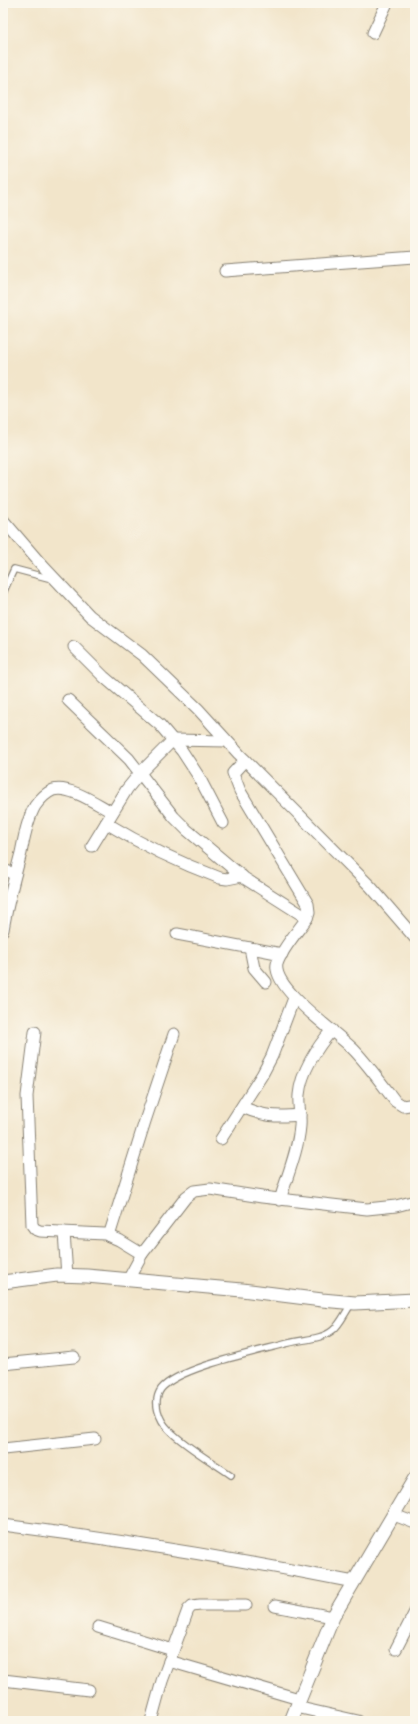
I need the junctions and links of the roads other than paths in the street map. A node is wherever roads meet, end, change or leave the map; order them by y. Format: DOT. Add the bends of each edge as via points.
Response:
graph roads {
  1 [pos="387,3"];
  2 [pos="373,33"];
  3 [pos="415,257"];
  4 [pos="225,271"];
  5 [pos="3,520"];
  6 [pos="56,581"];
  7 [pos="3,592"];
  8 [pos="74,647"];
  9 [pos="68,700"];
  10 [pos="173,740"];
  11 [pos="227,741"];
  12 [pos="245,760"];
  13 [pos="140,773"];
  14 [pos="112,812"];
  15 [pos="106,823"];
  16 [pos="223,823"];
  17 [pos="92,846"];
  18 [pos="3,870"];
  19 [pos="15,874"];
  20 [pos="242,876"];
  21 [pos="4,918"];
  22 [pos="307,918"];
  23 [pos="3,930"];
  24 [pos="177,934"];
  25 [pos="415,938"];
  26 [pos="250,948"];
  27 [pos="282,954"];
  28 [pos="266,982"];
  29 [pos="294,998"];
  30 [pos="332,1030"];
  31 [pos="35,1032"];
  32 [pos="174,1034"];
  33 [pos="415,1104"];
  34 [pos="242,1107"];
  35 [pos="300,1115"];
  36 [pos="221,1139"];
  37 [pos="280,1200"];
  38 [pos="415,1201"];
  39 [pos="64,1232"];
  40 [pos="109,1236"];
  41 [pos="142,1254"];
  42 [pos="67,1276"];
  43 [pos="128,1280"];
  44 [pos="3,1282"];
  45 [pos="415,1300"];
  46 [pos="352,1303"];
  47 [pos="74,1357"];
  48 [pos="3,1364"];
  49 [pos="95,1439"];
  50 [pos="3,1449"];
  51 [pos="231,1475"];
  52 [pos="415,1478"];
  53 [pos="394,1515"];
  54 [pos="415,1523"];
  55 [pos="3,1525"];
  56 [pos="354,1582"];
  57 [pos="246,1605"];
  58 [pos="275,1606"];
  59 [pos="415,1612"];
  60 [pos="333,1617"];
  61 [pos="98,1627"];
  62 [pos="396,1649"];
  63 [pos="173,1650"];
  64 [pos="169,1661"];
  65 [pos="3,1680"];
  66 [pos="89,1690"];
  67 [pos="297,1703"];
  68 [pos="151,1721"];
  69 [pos="290,1721"];
  70 [pos="358,1721"];
  1 -- 2 [label="street"];
  3 -- 4 [label="street"];
  5 -- 6 [label="street"];
  6 -- 7 [label="lane" via="14,569"];
  6 -- 11 [label="street" via="90,616 142,655"];
  8 -- 10 [label="street" via="104,677 160,725"];
  9 -- 13 [label="street"];
  10 -- 11 [label="street"];
  10 -- 13 [label="street"];
  10 -- 16 [label="street" via="199,777"];
  11 -- 12 [label="street"];
  12 -- 22 [label="street" via="233,773 240,791 308,904"];
  12 -- 25 [label="street" via="371,887"];
  13 -- 14 [label="street"];
  13 -- 20 [label="street" via="174,817"];
  14 -- 15 [label="street"];
  14 -- 19 [label="street" via="83,796 64,790 54,790 44,795 35,807 26,829"];
  15 -- 17 [label="street"];
  15 -- 20 [label="street" via="174,860 220,878"];
  18 -- 19 [label="street"];
  19 -- 21 [label="street"];
  20 -- 22 [label="street"];
  21 -- 23 [label="street"];
  22 -- 27 [label="street"];
  24 -- 26 [label="street"];
  26 -- 27 [label="street"];
  26 -- 28 [label="street" via="254,968"];
  27 -- 29 [label="street" via="277,965 278,975 283,986"];
  29 -- 30 [label="street"];
  29 -- 34 [label="street" via="272,1056"];
  30 -- 33 [label="street" via="354,1050 395,1101 403,1106"];
  30 -- 35 [label="street" via="314,1054 302,1085 299,1094"];
  31 -- 39 [label="street" via="27,1096 30,1218 35,1229"];
  32 -- 40 [label="street"];
  34 -- 35 [label="street" via="262,1115"];
  34 -- 36 [label="street"];
  35 -- 37 [label="street" via="297,1144"];
  37 -- 38 [label="street" via="367,1209"];
  37 -- 41 [label="street" via="210,1189 194,1191 186,1197"];
  39 -- 40 [label="street"];
  39 -- 42 [label="street"];
  40 -- 41 [label="street"];
  41 -- 43 [label="street"];
  42 -- 43 [label="street"];
  42 -- 44 [label="street"];
  43 -- 46 [label="street"];
  45 -- 46 [label="street"];
  46 -- 51 [label="lane" via="334,1330 320,1337 207,1364 162,1388 157,1396 156,1405 169,1430"];
  47 -- 48 [label="street"];
  49 -- 50 [label="street"];
  52 -- 53 [label="street"];
  53 -- 54 [label="street"];
  53 -- 56 [label="street"];
  55 -- 56 [label="street" via="172,1548"];
  56 -- 60 [label="street"];
  57 -- 63 [label="street" via="192,1606 188,1610"];
  58 -- 60 [label="street"];
  59 -- 62 [label="street"];
  60 -- 67 [label="street"];
  61 -- 63 [label="street"];
  63 -- 64 [label="street"];
  64 -- 67 [label="street"];
  64 -- 68 [label="street"];
  65 -- 66 [label="street"];
  67 -- 69 [label="street"];
  67 -- 70 [label="street"];
}
